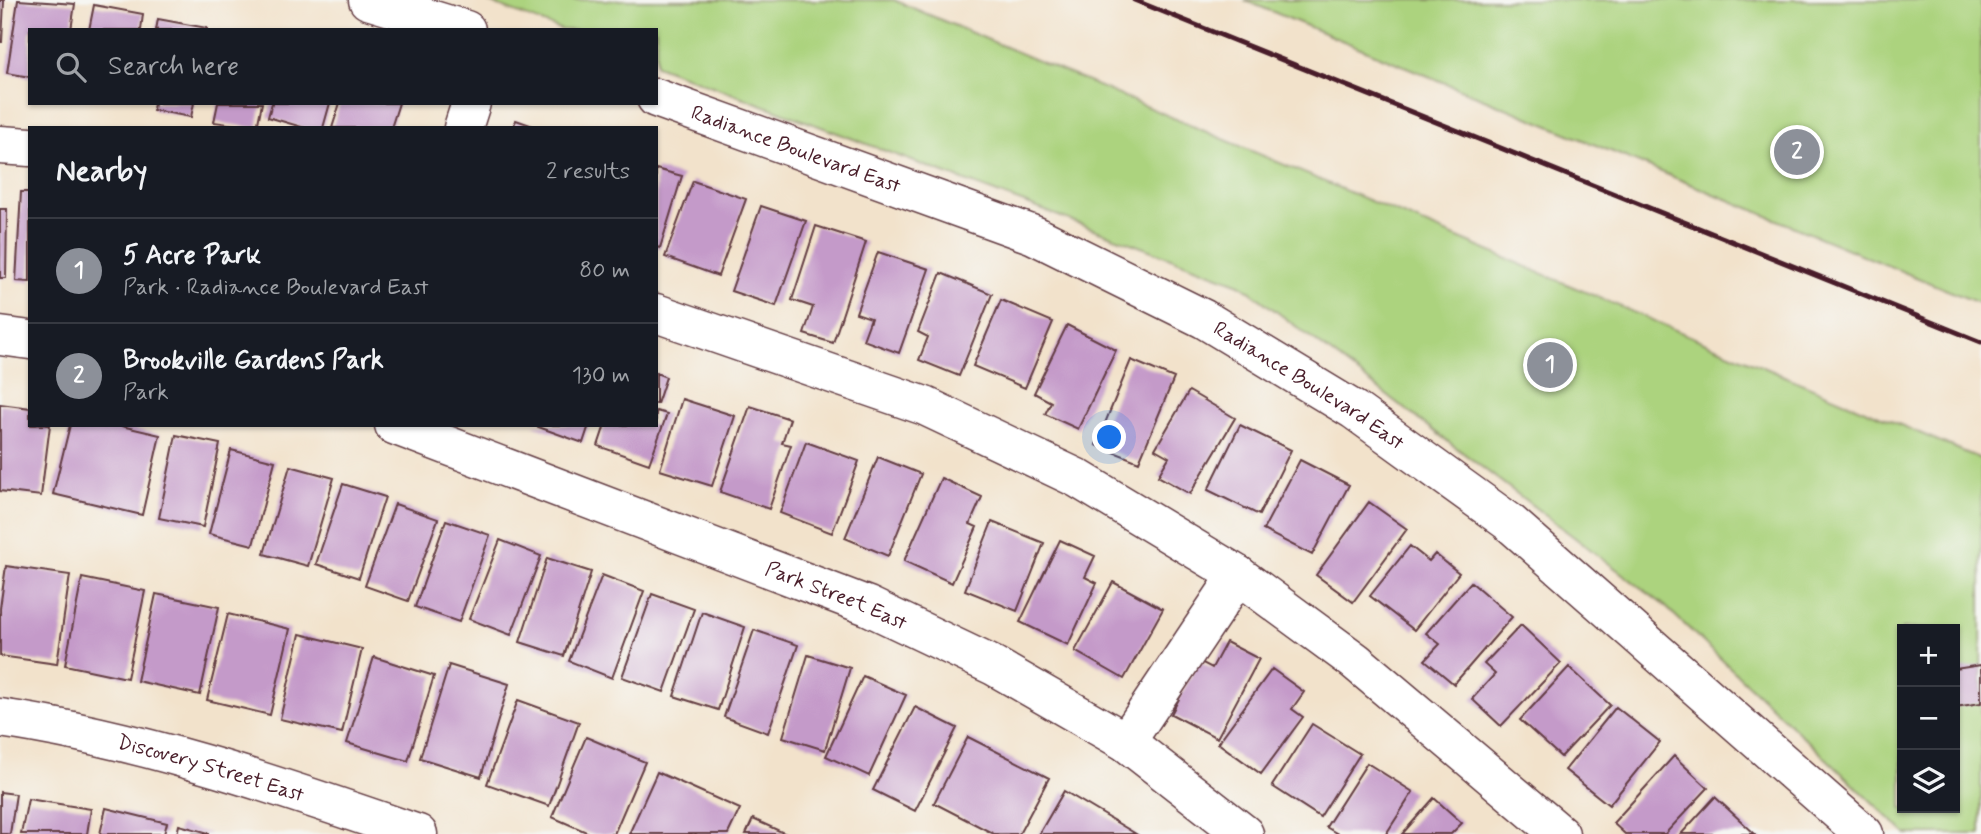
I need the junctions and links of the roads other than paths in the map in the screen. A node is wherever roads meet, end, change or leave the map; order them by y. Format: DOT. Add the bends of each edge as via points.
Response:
graph roads {
  1 [pos="368,0"];
  2 [pos="459,28"];
  3 [pos="658,98"];
  4 [pos="470,105"];
  5 [pos="464,126"];
  6 [pos="0,145"];
  7 [pos="28,147"];
  8 [pos="658,314"];
  9 [pos="0,336"];
  10 [pos="28,340"];
  11 [pos="399,427"];
  12 [pos="1238,575"];
  13 [pos="0,718"];
  14 [pos="1126,742"];
  15 [pos="418,834"];
  16 [pos="1244,834"];
  17 [pos="1560,834"];
  18 [pos="1864,834"];
  1 -- 2 [label="street"];
  3 -- 18 [label="street, Radiance Boulevard East" via="1034,235 1203,319 1354,410 1509,522"];
  4 -- 5 [label="street"];
  6 -- 7 [label="street"];
  8 -- 12 [label="street" via="925,406 1077,478"];
  9 -- 10 [label="street"];
  11 -- 14 [label="street, Park Street East" via="868,606 994,666"];
  12 -- 14 [label="street"];
  12 -- 17 [label="street" via="1355,662"];
  13 -- 15 [label="street, Discovery Street East" via="47,725 237,772"];
  14 -- 16 [label="street, Park Street East"];
}
